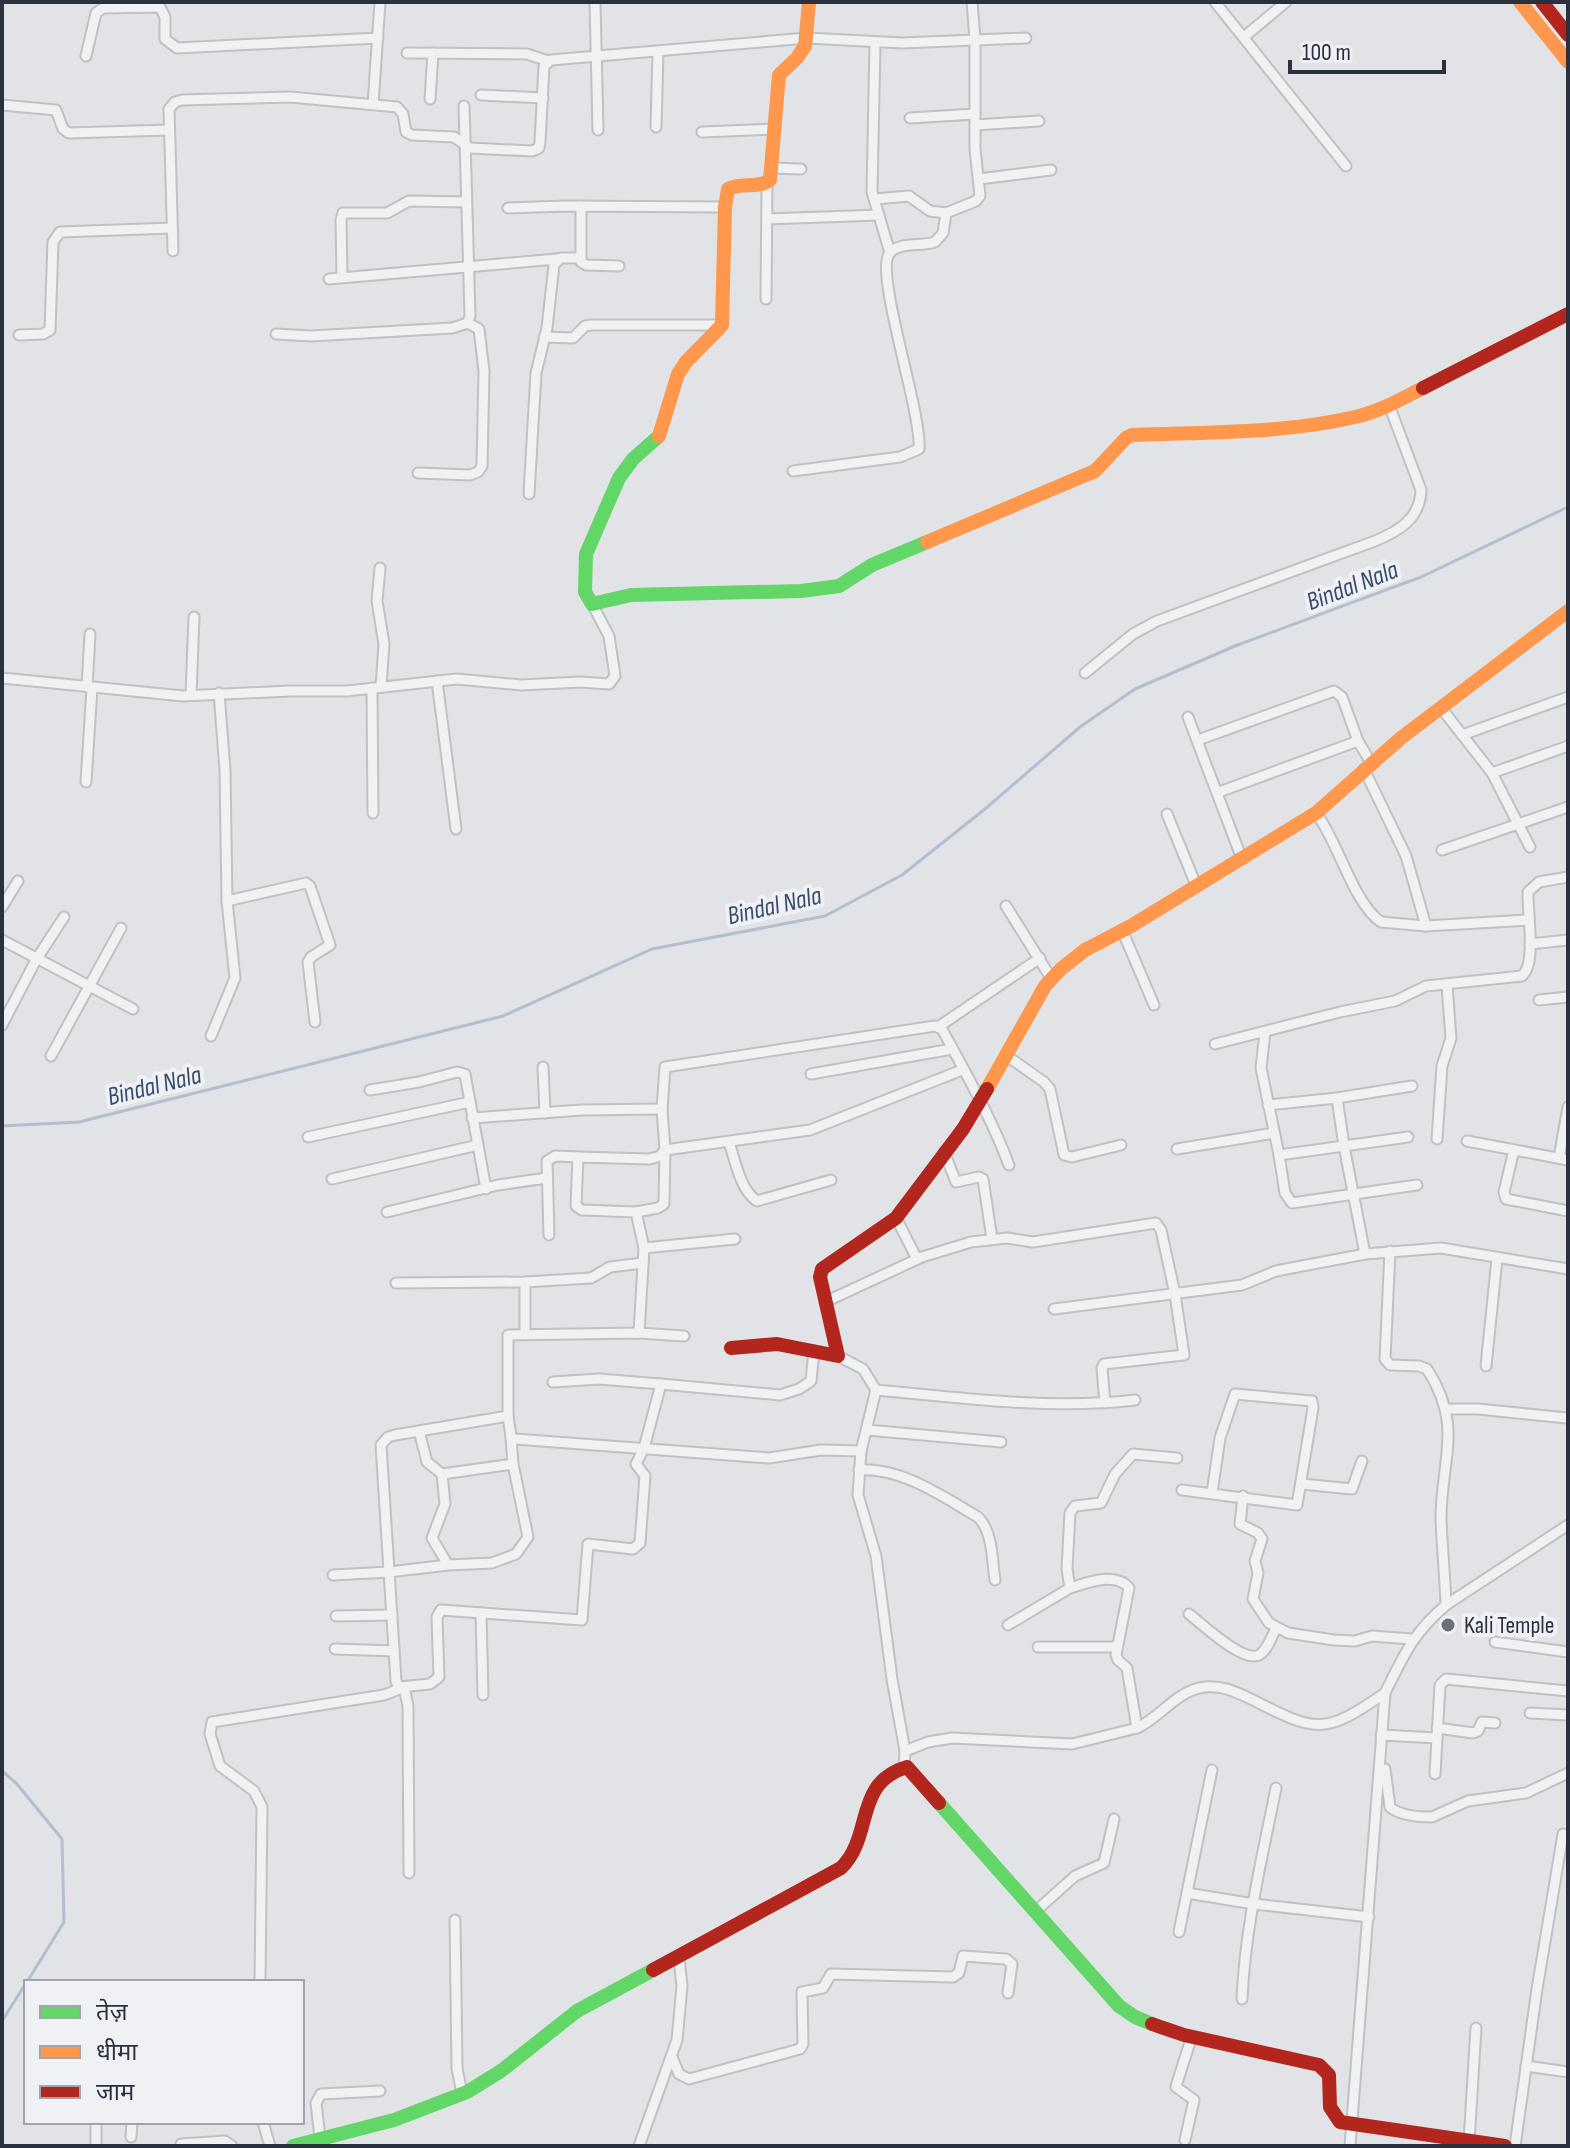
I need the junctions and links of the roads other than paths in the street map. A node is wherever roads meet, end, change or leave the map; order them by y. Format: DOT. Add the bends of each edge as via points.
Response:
graph roads {
  1 [pos="96,2"];
  2 [pos="380,2"];
  3 [pos="595,2"];
  4 [pos="809,2"];
  5 [pos="972,2"];
  6 [pos="1215,2"];
  7 [pos="1286,2"];
  8 [pos="1520,2"];
  9 [pos="1542,2"];
  10 [pos="96,13"];
  11 [pos="1568,35"];
  12 [pos="1244,37"];
  13 [pos="378,38"];
  14 [pos="807,38"];
  15 [pos="1026,38"];
  16 [pos="975,39"];
  17 [pos="875,43"];
  18 [pos="658,52"];
  19 [pos="407,53"];
  20 [pos="433,53"];
  21 [pos="86,56"];
  22 [pos="597,57"];
  23 [pos="548,61"];
  24 [pos="1568,62"];
  25 [pos="481,95"];
  26 [pos="543,98"];
  27 [pos="430,99"];
  28 [pos="373,104"];
  29 [pos="2,105"];
  30 [pos="464,106"];
  31 [pos="975,114"];
  32 [pos="910,118"];
  33 [pos="1039,121"];
  34 [pos="975,125"];
  35 [pos="656,127"];
  36 [pos="775,129"];
  37 [pos="169,130"];
  38 [pos="598,130"];
  39 [pos="702,132"];
  40 [pos="466,146"];
  41 [pos="1346,166"];
  42 [pos="772,168"];
  43 [pos="801,169"];
  44 [pos="1051,170"];
  45 [pos="979,179"];
  46 [pos="767,184"];
  47 [pos="874,199"];
  48 [pos="466,202"];
  49 [pos="581,206"];
  50 [pos="725,207"];
  51 [pos="508,208"];
  52 [pos="946,213"];
  53 [pos="879,215"];
  54 [pos="767,219"];
  55 [pos="172,228"];
  56 [pos="173,251"];
  57 [pos="890,253"];
  58 [pos="580,258"];
  59 [pos="557,259"];
  60 [pos="619,266"];
  61 [pos="468,267"];
  62 [pos="342,277"];
  63 [pos="329,279"];
  64 [pos="766,299"];
  65 [pos="1568,314"];
  66 [pos="468,323"];
  67 [pos="722,325"];
  68 [pos="276,334"];
  69 [pos="19,335"];
  70 [pos="544,337"];
  71 [pos="1389,405"];
  72 [pos="793,471"];
  73 [pos="418,473"];
  74 [pos="529,494"];
  75 [pos="380,568"];
  76 [pos="592,604"];
  77 [pos="1568,611"];
  78 [pos="194,617"];
  79 [pos="90,634"];
  80 [pos="1085,673"];
  81 [pos="2,678"];
  82 [pos="437,681"];
  83 [pos="89,687"];
  84 [pos="376,688"];
  85 [pos="219,693"];
  86 [pos="191,695"];
  87 [pos="1568,697"];
  88 [pos="1442,709"];
  89 [pos="1188,717"];
  90 [pos="1462,735"];
  91 [pos="1198,740"];
  92 [pos="1358,741"];
  93 [pos="1568,746"];
  94 [pos="1368,766"];
  95 [pos="1492,773"];
  96 [pos="86,782"];
  97 [pos="1219,792"];
  98 [pos="1568,807"];
  99 [pos="373,813"];
  100 [pos="1316,813"];
  101 [pos="1167,814"];
  102 [pos="1518,823"];
  103 [pos="456,829"];
  104 [pos="1530,847"];
  105 [pos="1442,850"];
  106 [pos="1242,859"];
  107 [pos="1568,877"];
  108 [pos="18,881"];
  109 [pos="1196,885"];
  110 [pos="227,901"];
  111 [pos="1006,906"];
  112 [pos="2,907"];
  113 [pos="64,917"];
  114 [pos="1528,920"];
  115 [pos="1426,926"];
  116 [pos="121,928"];
  117 [pos="1122,930"];
  118 [pos="2,940"];
  119 [pos="1568,940"];
  120 [pos="1530,944"];
  121 [pos="1040,958"];
  122 [pos="36,960"];
  123 [pos="1051,978"];
  124 [pos="1447,985"];
  125 [pos="90,986"];
  126 [pos="1568,997"];
  127 [pos="1539,1000"];
  128 [pos="1154,1005"];
  129 [pos="133,1009"];
  130 [pos="315,1022"];
  131 [pos="2,1025"];
  132 [pos="938,1027"];
  133 [pos="1265,1032"];
  134 [pos="211,1036"];
  135 [pos="1215,1044"];
  136 [pos="952,1049"];
  137 [pos="51,1056"];
  138 [pos="1007,1056"];
  139 [pos="543,1067"];
  140 [pos="962,1070"];
  141 [pos="811,1074"];
  142 [pos="1412,1086"];
  143 [pos="370,1090"];
  144 [pos="980,1097"];
  145 [pos="1337,1098"];
  146 [pos="470,1102"];
  147 [pos="1268,1105"];
  148 [pos="1568,1107"];
  149 [pos="662,1109"];
  150 [pos="545,1113"];
  151 [pos="472,1118"];
  152 [pos="1274,1133"];
  153 [pos="308,1137"];
  154 [pos="1408,1137"];
  155 [pos="1437,1139"];
  156 [pos="1467,1141"];
  157 [pos="729,1142"];
  158 [pos="478,1145"];
  159 [pos="1121,1145"];
  160 [pos="1344,1146"];
  161 [pos="1177,1149"];
  162 [pos="665,1150"];
  163 [pos="1514,1150"];
  164 [pos="944,1152"];
  165 [pos="1279,1155"];
  166 [pos="578,1157"];
  167 [pos="1564,1159"];
  168 [pos="1009,1165"];
  169 [pos="547,1178"];
  170 [pos="332,1179"];
  171 [pos="831,1180"];
  172 [pos="1417,1185"];
  173 [pos="486,1189"];
  174 [pos="1352,1193"];
  175 [pos="1568,1211"];
  176 [pos="387,1212"];
  177 [pos="636,1212"];
  178 [pos="896,1218"];
  179 [pos="549,1235"];
  180 [pos="735,1239"];
  181 [pos="992,1239"];
  182 [pos="644,1248"];
  183 [pos="1390,1251"];
  184 [pos="1365,1254"];
  185 [pos="917,1259"];
  186 [pos="1497,1259"];
  187 [pos="643,1263"];
  188 [pos="1568,1269"];
  189 [pos="525,1282"];
  190 [pos="396,1283"];
  191 [pos="1175,1294"];
  192 [pos="825,1302"];
  193 [pos="1054,1309"];
  194 [pos="639,1333"];
  195 [pos="525,1334"];
  196 [pos="684,1336"];
  197 [pos="731,1348"];
  198 [pos="814,1351"];
  199 [pos="838,1356"];
  200 [pos="1486,1366"];
  201 [pos="553,1382"];
  202 [pos="661,1384"];
  203 [pos="876,1390"];
  204 [pos="1135,1400"];
  205 [pos="1105,1403"];
  206 [pos="1446,1409"];
  207 [pos="508,1416"];
  208 [pos="1567,1418"];
  209 [pos="867,1430"];
  210 [pos="419,1431"];
  211 [pos="511,1437"];
  212 [pos="1001,1442"];
  213 [pos="644,1448"];
  214 [pos="861,1451"];
  215 [pos="1177,1458"];
  216 [pos="1362,1461"];
  217 [pos="513,1464"];
  218 [pos="859,1470"];
  219 [pos="442,1474"];
  220 [pos="1302,1484"];
  221 [pos="1182,1490"];
  222 [pos="1212,1493"];
  223 [pos="1243,1496"];
  224 [pos="1568,1525"];
  225 [pos="448,1565"];
  226 [pos="389,1572"];
  227 [pos="333,1575"];
  228 [pos="995,1580"];
  229 [pos="1070,1588"];
  230 [pos="1446,1605"];
  231 [pos="481,1613"];
  232 [pos="1189,1614"];
  233 [pos="392,1615"];
  234 [pos="336,1616"];
  235 [pos="1008,1625"];
  236 [pos="1276,1628"];
  237 [pos="1412,1639"];
  238 [pos="1495,1642"];
  239 [pos="1038,1647"];
  240 [pos="1116,1647"];
  241 [pos="335,1649"];
  242 [pos="394,1651"];
  243 [pos="1568,1652"];
  244 [pos="403,1688"];
  245 [pos="1568,1691"];
  246 [pos="1385,1693"];
  247 [pos="483,1695"];
  248 [pos="1530,1713"];
  249 [pos="1568,1715"];
  250 [pos="1495,1723"];
  251 [pos="1137,1728"];
  252 [pos="1437,1733"];
  253 [pos="1381,1735"];
  254 [pos="905,1751"];
  255 [pos="1382,1758"];
  256 [pos="904,1767"];
  257 [pos="1212,1770"];
  258 [pos="1568,1773"];
  259 [pos="1435,1774"];
  260 [pos="1276,1788"];
  261 [pos="1114,1819"];
  262 [pos="1563,1834"];
  263 [pos="409,1873"];
  264 [pos="1187,1893"];
  265 [pos="1254,1904"];
  266 [pos="1036,1911"];
  267 [pos="1369,1917"];
  268 [pos="455,1920"];
  269 [pos="1179,1932"];
  270 [pos="679,1958"];
  271 [pos="260,1980"];
  272 [pos="1008,1993"];
  273 [pos="1242,1999"];
  274 [pos="1476,2028"];
  275 [pos="1192,2036"];
  276 [pos="672,2057"];
  277 [pos="1526,2066"];
  278 [pos="1568,2072"];
  279 [pos="380,2091"];
  280 [pos="462,2094"];
  281 [pos="96,2124"];
  282 [pos="132,2124"];
  283 [pos="264,2124"];
  284 [pos="1352,2125"];
  285 [pos="131,2137"];
  286 [pos="320,2138"];
  287 [pos="1185,2140"];
  288 [pos="1469,2142"];
  289 [pos="181,2144"];
  290 [pos="96,2146"];
  291 [pos="232,2146"];
  292 [pos="270,2146"];
  293 [pos="293,2146"];
  294 [pos="639,2146"];
  295 [pos="1350,2146"];
  296 [pos="1505,2146"];
  297 [pos="1515,2146"];
  1 -- 10 [label="street"];
  2 -- 13 [label="street"];
  3 -- 22 [label="street"];
  4 -- 14 [label="main road"];
  5 -- 16 [label="street"];
  6 -- 12 [label="street"];
  7 -- 12 [label="street"];
  8 -- 24 [label="main road"];
  9 -- 11 [label="main road"];
  10 -- 13 [label="street" via="103,8 156,6 165,13 165,39 177,48"];
  10 -- 21 [label="street"];
  12 -- 41 [label="street"];
  13 -- 28 [label="street"];
  14 -- 17 [label="street"];
  14 -- 18 [label="street"];
  14 -- 36 [label="main road" via="799,56 779,75"];
  15 -- 16 [label="street"];
  16 -- 17 [label="street"];
  16 -- 31 [label="street"];
  17 -- 47 [label="street"];
  18 -- 22 [label="street"];
  18 -- 35 [label="street"];
  19 -- 20 [label="street"];
  20 -- 23 [label="street" via="527,54"];
  20 -- 27 [label="street"];
  22 -- 23 [label="street"];
  22 -- 38 [label="street"];
  23 -- 26 [label="street"];
  25 -- 26 [label="street"];
  26 -- 40 [label="street" via="536,150"];
  28 -- 37 [label="street" via="290,97 182,100 169,109"];
  28 -- 40 [label="street" via="400,108 409,134 454,137"];
  29 -- 37 [label="street" via="56,110 69,133"];
  30 -- 40 [label="street"];
  31 -- 32 [label="street"];
  31 -- 34 [label="street"];
  33 -- 34 [label="street"];
  34 -- 45 [label="street"];
  36 -- 39 [label="street"];
  36 -- 42 [label="main road"];
  37 -- 55 [label="street"];
  40 -- 48 [label="street"];
  42 -- 43 [label="street"];
  42 -- 46 [label="main road"];
  44 -- 45 [label="street"];
  45 -- 52 [label="street" via="978,199"];
  46 -- 50 [label="main road" via="731,186"];
  46 -- 54 [label="street"];
  47 -- 52 [label="street" via="909,196 930,211"];
  47 -- 53 [label="street"];
  48 -- 61 [label="street"];
  48 -- 62 [label="street" via="409,201 387,213 343,213"];
  49 -- 50 [label="street"];
  49 -- 51 [label="street"];
  49 -- 58 [label="street"];
  50 -- 67 [label="main road"];
  52 -- 57 [label="street" via="943,233 935,242"];
  53 -- 54 [label="street"];
  53 -- 57 [label="street"];
  54 -- 64 [label="street"];
  55 -- 56 [label="street"];
  55 -- 69 [label="street" via="60,232 53,242 50,330"];
  57 -- 72 [label="street" via="888,290 919,449 900,457"];
  58 -- 59 [label="street"];
  58 -- 60 [label="street" via="586,265"];
  59 -- 61 [label="street"];
  59 -- 70 [label="street"];
  61 -- 62 [label="street"];
  61 -- 66 [label="street"];
  62 -- 63 [label="street"];
  65 -- 71 [label="main road"];
  66 -- 68 [label="street" via="452,328"];
  66 -- 73 [label="street" via="479,329 483,349 480,470 470,475"];
  67 -- 70 [label="street" via="588,325 573,338"];
  67 -- 76 [label="main road" via="678,374 658,438 619,478 586,554 585,592"];
  70 -- 74 [label="street" via="536,373"];
  71 -- 76 [label="main road" via="1310,425 1132,435 1095,471 872,565 839,586 631,595"];
  71 -- 80 [label="street" via="1421,490 1416,512 1406,524 1375,541 1157,621"];
  75 -- 84 [label="street" via="377,601 384,644"];
  76 -- 82 [label="street" via="611,642 613,682"];
  77 -- 88 [label="main road"];
  78 -- 86 [label="street"];
  79 -- 83 [label="street"];
  81 -- 83 [label="street"];
  82 -- 84 [label="street"];
  82 -- 103 [label="street"];
  83 -- 86 [label="street"];
  83 -- 96 [label="street"];
  84 -- 85 [label="street"];
  84 -- 99 [label="street"];
  85 -- 86 [label="street"];
  85 -- 110 [label="street"];
  87 -- 90 [label="street"];
  88 -- 90 [label="street"];
  88 -- 94 [label="main road"];
  89 -- 91 [label="street"];
  90 -- 95 [label="street"];
  91 -- 92 [label="street" via="1334,691 1342,697"];
  91 -- 97 [label="street"];
  92 -- 94 [label="street"];
  92 -- 97 [label="street"];
  93 -- 95 [label="street"];
  94 -- 100 [label="main road"];
  94 -- 115 [label="street" via="1406,856"];
  95 -- 102 [label="street"];
  97 -- 106 [label="street"];
  98 -- 102 [label="street"];
  100 -- 106 [label="main road"];
  100 -- 115 [label="street" via="1375,918"];
  101 -- 109 [label="street"];
  102 -- 104 [label="street"];
  102 -- 105 [label="street"];
  106 -- 109 [label="main road"];
  107 -- 114 [label="street" via="1530,888"];
  108 -- 112 [label="street"];
  109 -- 117 [label="main road"];
  110 -- 130 [label="street" via="299,883 310,886 330,945 308,962"];
  110 -- 134 [label="street" via="235,978"];
  111 -- 121 [label="street"];
  113 -- 122 [label="street"];
  114 -- 115 [label="street"];
  114 -- 120 [label="street"];
  116 -- 125 [label="street"];
  117 -- 123 [label="main road" via="1085,950"];
  117 -- 128 [label="street"];
  118 -- 122 [label="street"];
  119 -- 120 [label="street"];
  120 -- 124 [label="street" via="1528,971 1522,976"];
  121 -- 123 [label="street"];
  121 -- 132 [label="street"];
  122 -- 125 [label="street"];
  122 -- 131 [label="street"];
  123 -- 138 [label="main road"];
  124 -- 133 [label="street" via="1426,986 1395,1001"];
  124 -- 155 [label="street" via="1451,1038 1442,1066"];
  125 -- 129 [label="street"];
  125 -- 137 [label="street"];
  126 -- 127 [label="street"];
  132 -- 136 [label="street"];
  132 -- 149 [label="street" via="668,1066"];
  133 -- 135 [label="street"];
  133 -- 147 [label="street" via="1260,1059"];
  136 -- 140 [label="street"];
  136 -- 141 [label="street"];
  138 -- 144 [label="main road"];
  138 -- 159 [label="street" via="1050,1089 1064,1155"];
  139 -- 150 [label="street"];
  140 -- 144 [label="street"];
  140 -- 157 [label="street" via="819,1128"];
  142 -- 145 [label="street"];
  143 -- 146 [label="street" via="460,1071 466,1075"];
  144 -- 164 [label="main road"];
  144 -- 168 [label="street"];
  145 -- 147 [label="street"];
  145 -- 160 [label="street"];
  146 -- 151 [label="street"];
  146 -- 153 [label="street"];
  147 -- 152 [label="street"];
  148 -- 167 [label="street"];
  149 -- 150 [label="street"];
  149 -- 162 [label="street"];
  150 -- 151 [label="street"];
  151 -- 158 [label="street"];
  152 -- 161 [label="street"];
  152 -- 165 [label="street"];
  154 -- 160 [label="street"];
  156 -- 163 [label="street"];
  157 -- 162 [label="street"];
  157 -- 171 [label="street" via="744,1184 757,1201"];
  158 -- 170 [label="street"];
  158 -- 173 [label="street"];
  160 -- 165 [label="street"];
  160 -- 174 [label="street"];
  162 -- 166 [label="street" via="650,1159"];
  162 -- 177 [label="street" via="664,1204"];
  163 -- 167 [label="street"];
  163 -- 175 [label="street" via="1506,1199"];
  164 -- 178 [label="main road"];
  164 -- 181 [label="street" via="956,1182 983,1179"];
  165 -- 174 [label="street" via="1285,1193 1292,1203"];
  166 -- 169 [label="street" via="551,1158"];
  166 -- 177 [label="street" via="576,1206"];
  169 -- 173 [label="street"];
  169 -- 179 [label="street"];
  172 -- 174 [label="street"];
  173 -- 176 [label="street"];
  174 -- 184 [label="street"];
  177 -- 182 [label="street"];
  178 -- 185 [label="street"];
  178 -- 192 [label="main road" via="822,1269"];
  180 -- 182 [label="street"];
  181 -- 185 [label="street"];
  181 -- 191 [label="street" via="1033,1242 1156,1223"];
  182 -- 187 [label="street"];
  183 -- 184 [label="street"];
  183 -- 186 [label="street" via="1441,1248"];
  183 -- 206 [label="street" via="1385,1359 1390,1365 1427,1369"];
  184 -- 191 [label="street" via="1276,1271 1242,1285"];
  185 -- 192 [label="street"];
  186 -- 188 [label="street"];
  186 -- 200 [label="street"];
  187 -- 189 [label="street" via="610,1267 594,1278"];
  187 -- 194 [label="street"];
  189 -- 190 [label="street"];
  189 -- 195 [label="street"];
  191 -- 193 [label="street"];
  191 -- 205 [label="street" via="1184,1355 1104,1364"];
  192 -- 199 [label="main road"];
  194 -- 195 [label="street"];
  194 -- 196 [label="street"];
  195 -- 207 [label="street" via="506,1337"];
  197 -- 198 [label="main road" via="777,1344"];
  198 -- 199 [label="main road"];
  198 -- 202 [label="street" via="810,1382 785,1395"];
  199 -- 203 [label="street" via="863,1369"];
  201 -- 202 [label="street"];
  202 -- 213 [label="street"];
  203 -- 205 [label="street" via="1027,1403"];
  203 -- 209 [label="street"];
  204 -- 205 [label="street"];
  206 -- 208 [label="street"];
  206 -- 230 [label="street" via="1449,1443 1441,1519"];
  207 -- 210 [label="street"];
  207 -- 211 [label="street"];
  209 -- 212 [label="street"];
  209 -- 214 [label="street"];
  210 -- 219 [label="street" via="427,1462"];
  210 -- 226 [label="street" via="388,1437 379,1451"];
  211 -- 213 [label="street"];
  211 -- 217 [label="street"];
  213 -- 214 [label="street" via="769,1458 821,1450"];
  213 -- 231 [label="street" via="636,1464 645,1476 640,1543 633,1549 588,1544 582,1620"];
  214 -- 218 [label="street"];
  215 -- 229 [label="street" via="1133,1454 1115,1474 1101,1503 1073,1507"];
  216 -- 220 [label="street" via="1352,1489"];
  217 -- 219 [label="street"];
  217 -- 225 [label="street" via="528,1537 516,1554 492,1563"];
  218 -- 228 [label="street" via="899,1475 978,1517 989,1538"];
  218 -- 254 [label="street" via="858,1495 876,1556"];
  219 -- 225 [label="street" via="445,1504 432,1538"];
  220 -- 222 [label="street" via="1312,1401 1239,1393 1220,1438"];
  220 -- 223 [label="street" via="1296,1506"];
  221 -- 222 [label="street"];
  222 -- 223 [label="street"];
  223 -- 236 [label="street" via="1240,1524 1262,1539 1253,1599"];
  224 -- 230 [label="street"];
  225 -- 226 [label="street"];
  226 -- 227 [label="street"];
  226 -- 233 [label="street"];
  229 -- 235 [label="street"];
  229 -- 240 [label="street" via="1101,1580 1128,1586"];
  230 -- 237 [label="street"];
  231 -- 244 [label="street" via="439,1612 439,1677 430,1684"];
  231 -- 247 [label="street"];
  232 -- 236 [label="street" via="1249,1656 1263,1651"];
  233 -- 234 [label="street"];
  233 -- 242 [label="street"];
  236 -- 237 [label="street" via="1334,1640"];
  237 -- 246 [label="street"];
  238 -- 243 [label="street"];
  239 -- 240 [label="street"];
  240 -- 251 [label="street" via="1116,1659 1127,1668"];
  241 -- 242 [label="street"];
  242 -- 244 [label="street" via="396,1681"];
  244 -- 263 [label="street" via="408,1706"];
  244 -- 271 [label="street" via="212,1722 210,1734 220,1766 254,1791 262,1807"];
  245 -- 252 [label="street" via="1446,1679 1440,1685"];
  246 -- 251 [label="street" via="1348,1719 1321,1725 1290,1719 1231,1690 1206,1687 1186,1692"];
  246 -- 253 [label="street"];
  248 -- 249 [label="street"];
  250 -- 252 [label="street" via="1481,1723 1473,1733"];
  251 -- 254 [label="street" via="1072,1744 952,1738"];
  252 -- 253 [label="street"];
  252 -- 259 [label="street"];
  253 -- 255 [label="street"];
  254 -- 256 [label="street"];
  255 -- 258 [label="street" via="1390,1807 1425,1817 1480,1798 1521,1795"];
  255 -- 267 [label="street"];
  256 -- 266 [label="main road" via="913,1770"];
  256 -- 270 [label="main road" via="872,1792 844,1865"];
  257 -- 264 [label="street"];
  260 -- 265 [label="street"];
  261 -- 266 [label="street" via="1104,1863 1075,1876"];
  262 -- 277 [label="street"];
  264 -- 265 [label="street"];
  264 -- 269 [label="street"];
  265 -- 267 [label="street"];
  265 -- 273 [label="street"];
  266 -- 275 [label="main road" via="1125,2012"];
  267 -- 284 [label="street"];
  268 -- 280 [label="street"];
  270 -- 276 [label="street" via="681,2013"];
  270 -- 280 [label="main road" via="577,2011 514,2062"];
  272 -- 276 [label="street" via="1012,1964 1006,1959 963,1956 953,1977 831,1974 823,1988 801,1995 800,2049 689,2079 679,2074"];
  274 -- 288 [label="street"];
  275 -- 284 [label="main road" via="1323,2067 1329,2075 1332,2114"];
  275 -- 287 [label="street" via="1176,2087 1194,2100"];
  276 -- 294 [label="street"];
  277 -- 278 [label="street"];
  277 -- 297 [label="street"];
  279 -- 286 [label="street" via="321,2094 316,2103"];
  280 -- 286 [label="main road" via="403,2117"];
  281 -- 290 [label="street"];
  282 -- 285 [label="street"];
  283 -- 292 [label="street"];
  284 -- 288 [label="main road"];
  284 -- 295 [label="street"];
  286 -- 293 [label="main road"];
  288 -- 296 [label="main road"];
  289 -- 291 [label="street" via="225,2141"];
}
